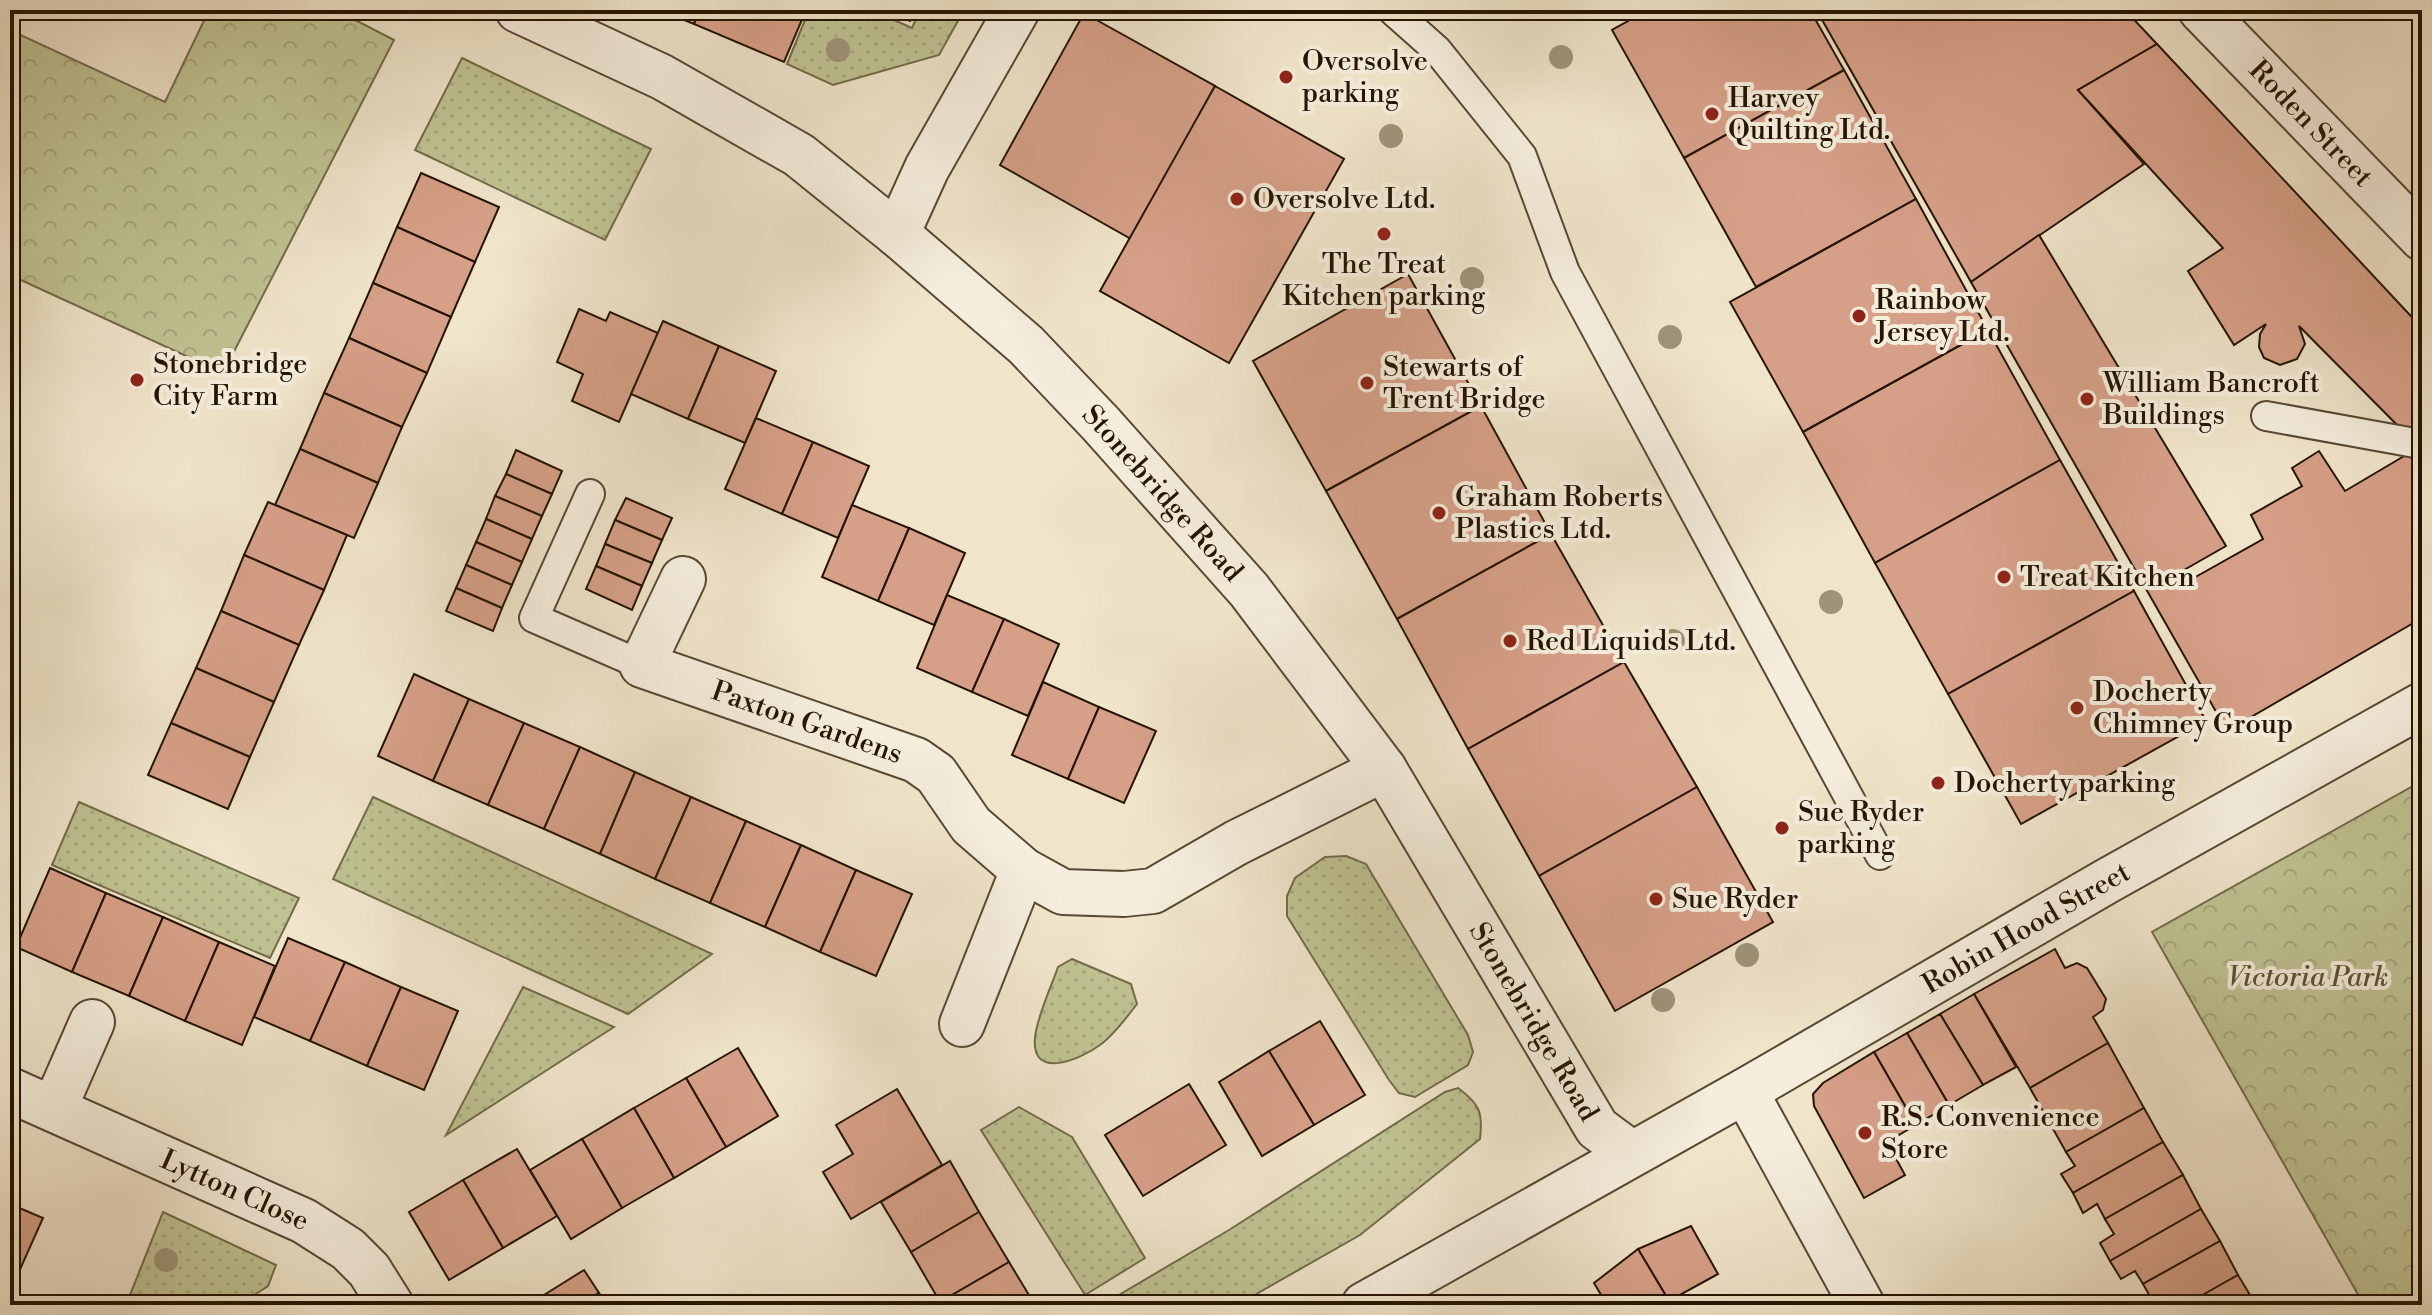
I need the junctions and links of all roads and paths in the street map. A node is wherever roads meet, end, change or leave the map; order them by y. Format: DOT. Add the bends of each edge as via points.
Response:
graph roads {
  1 [pos="518,10"];
  2 [pos="1017,10"];
  3 [pos="1392,10"];
  4 [pos="2201,10"];
  5 [pos="897,234"];
  6 [pos="2422,238"];
  7 [pos="2266,416"];
  8 [pos="2415,443"];
  9 [pos="590,494"];
  10 [pos="683,579"];
  11 [pos="642,665"];
  12 [pos="2422,705"];
  13 [pos="1384,769"];
  14 [pos="1880,855"];
  15 [pos="1023,870"];
  16 [pos="92,1022"];
  17 [pos="962,1024"];
  18 [pos="10,1090"];
  19 [pos="1745,1091"];
  20 [pos="54,1109"];
  21 [pos="1632,1154"];
  22 [pos="391,1305"];
  23 [pos="1364,1305"];
  24 [pos="1862,1305"];
  1 -- 5 [label="street, Stonebridge Road" via="662,77 799,155"];
  2 -- 5 [label="street" via="927,168"];
  3 -- 14 [label="lane" via="1437,50 1522,156 1565,272"];
  4 -- 6 [label="street, Roden Street"];
  5 -- 13 [label="street, Stonebridge Road" via="1026,345 1101,424 1249,590"];
  7 -- 8 [label="lane"];
  9 -- 11 [label="lane" via="534,618"];
  10 -- 11 [label="street"];
  11 -- 15 [label="street, Paxton Gardens" via="916,760 936,774 971,825"];
  12 -- 19 [label="street, Robin Hood Street"];
  13 -- 15 [label="street, Paxton Gardens" via="1153,891 1063,892"];
  13 -- 21 [label="street, Stonebridge Road" via="1597,1128"];
  15 -- 17 [label="street"];
  16 -- 20 [label="street"];
  18 -- 20 [label="street, Lytton Close"];
  19 -- 21 [label="street, Robin Hood Street"];
  19 -- 24 [label="street"];
  20 -- 22 [label="street, Lytton Close" via="304,1221 348,1249"];
  21 -- 23 [label="street, Robin Hood Street"];
}
